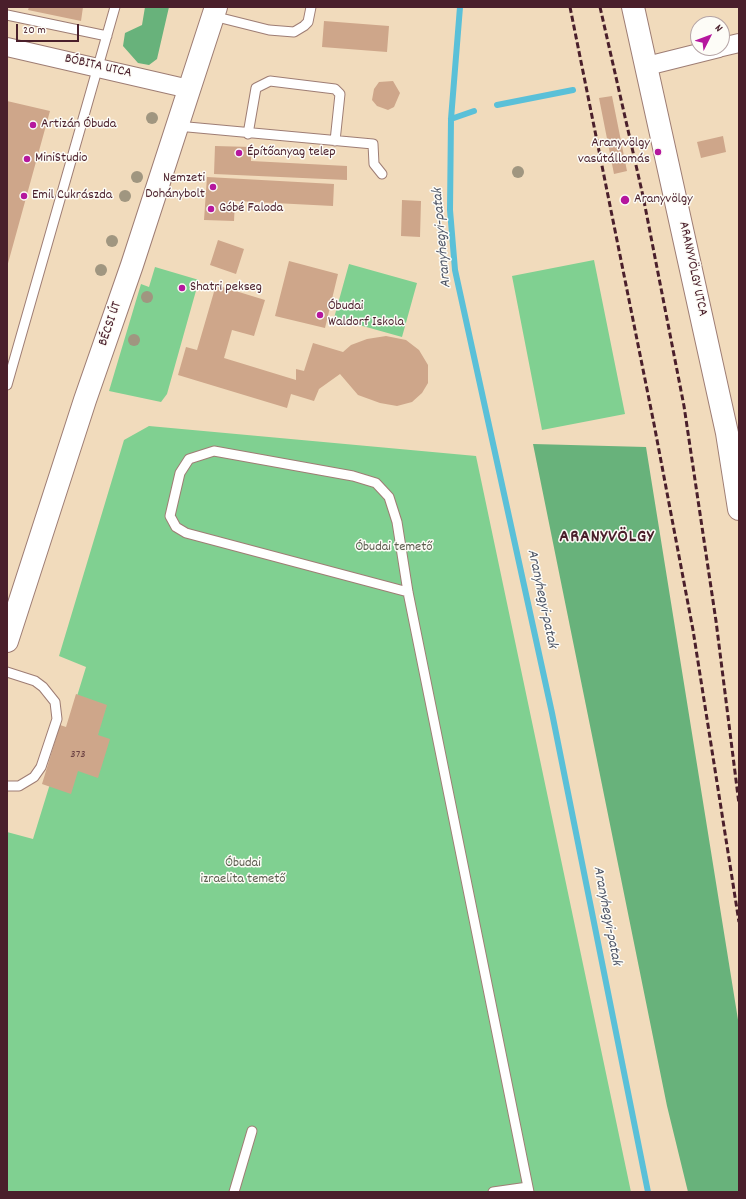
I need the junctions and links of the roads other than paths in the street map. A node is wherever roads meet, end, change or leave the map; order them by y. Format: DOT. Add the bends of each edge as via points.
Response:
graph roads {
  1 [pos="8,7"];
  2 [pos="115,7"];
  3 [pos="311,7"];
  4 [pos="633,7"];
  5 [pos="7,11"];
  6 [pos="215,11"];
  7 [pos="7,15"];
  8 [pos="107,36"];
  9 [pos="7,47"];
  10 [pos="690,56"];
  11 [pos="647,66"];
  12 [pos="97,67"];
  13 [pos="189,89"];
  14 [pos="177,126"];
  15 [pos="248,134"];
  16 [pos="335,141"];
  17 [pos="382,174"];
  18 [pos="7,385"];
  19 [pos="739,509"];
  20 [pos="408,592"];
  21 [pos="7,641"];
  22 [pos="7,672"];
  23 [pos="7,786"];
  24 [pos="252,1132"];
  25 [pos="529,1189"];
  26 [pos="234,1192"];
  27 [pos="494,1192"];
  1 -- 5 [label="lane"];
  2 -- 8 [label="lane"];
  3 -- 6 [label="lane" via="308,22 294,32 269,30"];
  4 -- 11 [label="main road, ARANYVÖLGY UTCA"];
  6 -- 13 [label="main road, BÉCSI ÚT"];
  7 -- 8 [label="lane"];
  8 -- 12 [label="lane"];
  9 -- 12 [label="street, BÓBITA UTCA"];
  10 -- 11 [label="street"];
  11 -- 19 [label="main road, ARANYVÖLGY UTCA" via="727,433"];
  12 -- 13 [label="street, BÓBITA UTCA"];
  12 -- 18 [label="lane"];
  13 -- 14 [label="main road, BÉCSI ÚT"];
  14 -- 15 [label="lane"];
  14 -- 21 [label="main road, BÉCSI ÚT"];
  15 -- 16 [label="lane"];
  15 -- 16 [label="lane" via="256,88 270,81 335,89 340,94"];
  16 -- 17 [label="lane" via="373,144 374,164"];
  20 -- 20 [label="lane" via="397,522 389,497 376,483 353,476 214,451 189,459 180,472 170,516 176,526 186,533"];
  20 -- 25 [label="lane"];
  22 -- 23 [label="lane" via="35,681 50,694 57,709 57,720 41,766 34,777 19,786"];
  24 -- 26 [label="lane"];
  25 -- 27 [label="lane"];
}
